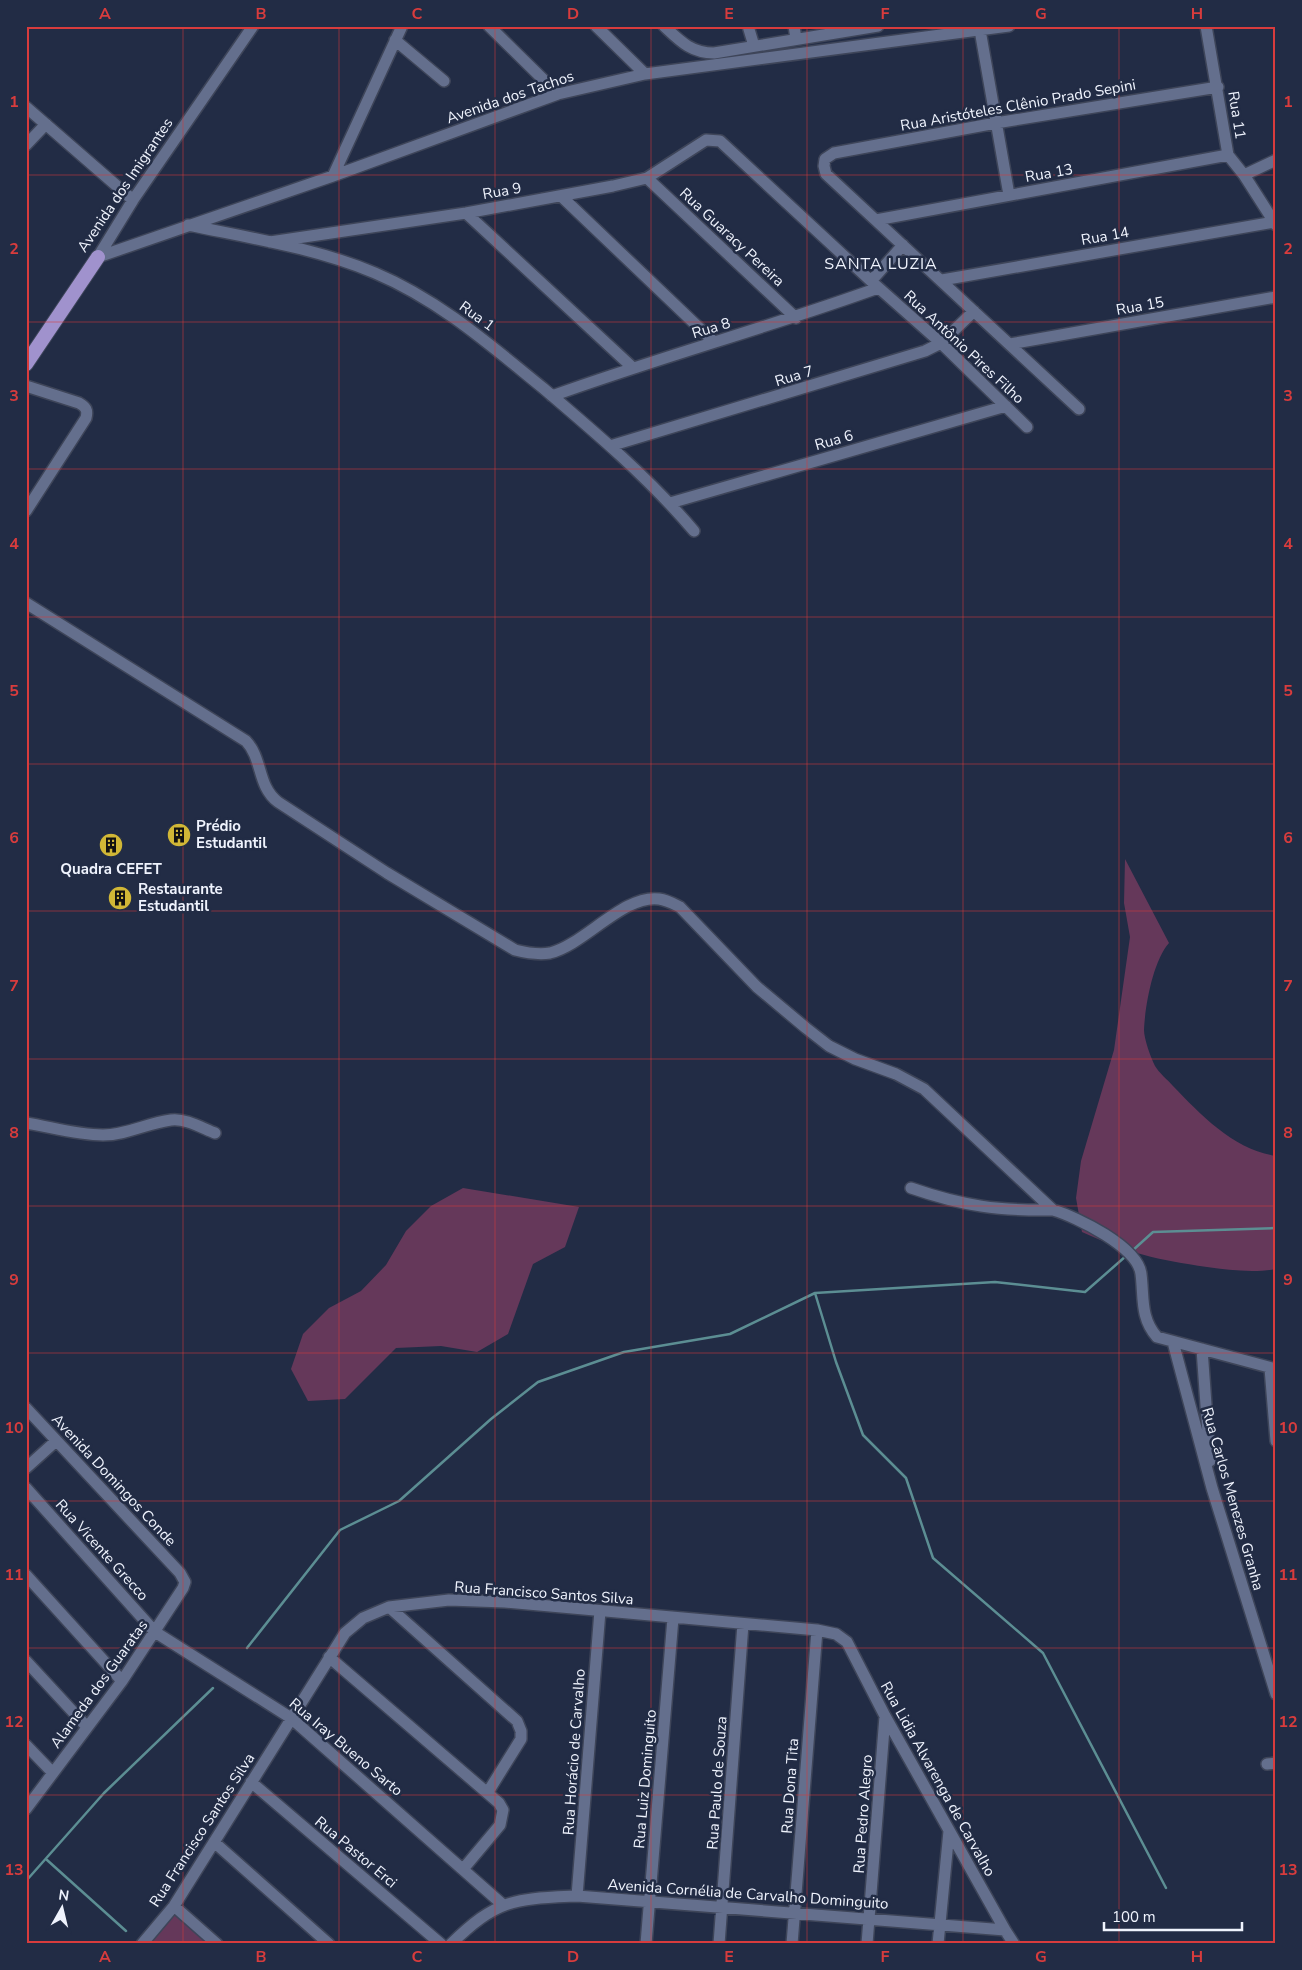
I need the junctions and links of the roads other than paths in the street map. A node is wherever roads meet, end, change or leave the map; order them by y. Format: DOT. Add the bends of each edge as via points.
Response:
graph roads {
  1 [pos="253,26"];
  2 [pos="402,26"];
  3 [pos="489,26"];
  4 [pos="596,26"];
  5 [pos="664,26"];
  6 [pos="748,26"];
  7 [pos="794,26"];
  8 [pos="878,26"];
  9 [pos="1009,26"];
  10 [pos="1206,26"];
  11 [pos="963,29"];
  12 [pos="980,30"];
  13 [pos="796,39"];
  14 [pos="395,40"];
  15 [pos="754,46"];
  16 [pos="645,74"];
  17 [pos="444,81"];
  18 [pos="1218,87"];
  19 [pos="558,94"];
  20 [pos="26,107"];
  21 [pos="996,123"];
  22 [pos="46,124"];
  23 [pos="26,144"];
  24 [pos="727,146"];
  25 [pos="1228,155"];
  26 [pos="1276,160"];
  27 [pos="1244,175"];
  28 [pos="333,176"];
  29 [pos="647,178"];
  30 [pos="1010,195"];
  31 [pos="561,196"];
  32 [pos="133,200"];
  33 [pos="466,213"];
  34 [pos="876,220"];
  35 [pos="1275,223"];
  36 [pos="186,225"];
  37 [pos="270,242"];
  38 [pos="902,245"];
  39 [pos="98,257"];
  40 [pos="942,280"];
  41 [pos="874,285"];
  42 [pos="1276,297"];
  43 [pos="974,311"];
  44 [pos="796,318"];
  45 [pos="714,342"];
  46 [pos="941,343"];
  47 [pos="1010,344"];
  48 [pos="26,364"];
  49 [pos="632,367"];
  50 [pos="26,386"];
  51 [pos="552,396"];
  52 [pos="1006,406"];
  53 [pos="1079,409"];
  54 [pos="1028,427"];
  55 [pos="610,446"];
  56 [pos="670,503"];
  57 [pos="26,511"];
  58 [pos="694,531"];
  59 [pos="26,603"];
  60 [pos="26,1123"];
  61 [pos="215,1133"];
  62 [pos="911,1188"];
  63 [pos="1054,1210"];
  64 [pos="1172,1342"];
  65 [pos="1202,1349"];
  66 [pos="1273,1368"];
  67 [pos="26,1408"];
  68 [pos="56,1441"];
  69 [pos="1276,1441"];
  70 [pos="26,1468"];
  71 [pos="26,1488"];
  72 [pos="1212,1488"];
  73 [pos="180,1573"];
  74 [pos="26,1575"];
  75 [pos="389,1607"];
  76 [pos="600,1611"];
  77 [pos="674,1618"];
  78 [pos="743,1624"];
  79 [pos="817,1630"];
  80 [pos="156,1632"];
  81 [pos="847,1642"];
  82 [pos="329,1657"];
  83 [pos="26,1661"];
  84 [pos="1271,1664"];
  85 [pos="122,1681"];
  86 [pos="1276,1694"];
  87 [pos="885,1716"];
  88 [pos="291,1718"];
  89 [pos="87,1727"];
  90 [pos="26,1745"];
  91 [pos="53,1773"];
  92 [pos="251,1782"];
  93 [pos="488,1792"];
  94 [pos="26,1809"];
  95 [pos="949,1831"];
  96 [pos="214,1842"];
  97 [pos="464,1868"];
  98 [pos="577,1896"];
  99 [pos="649,1902"];
  100 [pos="502,1904"];
  101 [pos="174,1906"];
  102 [pos="723,1906"];
  103 [pos="795,1913"];
  104 [pos="870,1917"];
  105 [pos="939,1926"];
  106 [pos="1005,1930"];
  107 [pos="1013,1943"];
  108 [pos="142,1944"];
  109 [pos="218,1944"];
  110 [pos="329,1944"];
  111 [pos="441,1944"];
  112 [pos="451,1944"];
  113 [pos="646,1944"];
  114 [pos="719,1944"];
  115 [pos="792,1944"];
  116 [pos="867,1944"];
  117 [pos="938,1944"];
  1 -- 32 [label="street, Avenida dos Imigrantes"];
  2 -- 14 [label="street"];
  3 -- 19 [label="street"];
  4 -- 16 [label="street"];
  5 -- 15 [label="street" via="687,48 701,53"];
  6 -- 15 [label="street"];
  7 -- 13 [label="street"];
  8 -- 13 [label="street"];
  9 -- 12 [label="street, Avenida dos Tachos"];
  10 -- 18 [label="street, Rua 11"];
  11 -- 12 [label="street, Avenida dos Tachos"];
  11 -- 16 [label="street, Avenida dos Tachos"];
  12 -- 21 [label="street"];
  13 -- 15 [label="street"];
  14 -- 17 [label="street"];
  14 -- 28 [label="street"];
  16 -- 19 [label="street, Avenida dos Tachos"];
  18 -- 21 [label="street, Rua Aristóteles Clênio Prado Sepini"];
  18 -- 25 [label="street, Rua 11"];
  19 -- 28 [label="street, Avenida dos Tachos"];
  20 -- 22 [label="street"];
  21 -- 30 [label="street"];
  21 -- 34 [label="street, Rua Aristóteles Clênio Prado Sepini" via="834,153 825,159 826,174"];
  22 -- 23 [label="street"];
  22 -- 32 [label="street"];
  24 -- 29 [label="street, Rua 9" via="720,140 706,140"];
  24 -- 41 [label="street, Rua Antônio Pires Filho"];
  25 -- 27 [label="street, Rua 11"];
  25 -- 30 [label="street, Rua 13"];
  26 -- 27 [label="street"];
  27 -- 35 [label="street, Rua 11"];
  28 -- 36 [label="street, Avenida dos Tachos"];
  29 -- 31 [label="street, Rua 9"];
  29 -- 44 [label="street, Rua Guaracy Pereira"];
  30 -- 34 [label="street, Rua 13"];
  31 -- 33 [label="street, Rua 9"];
  31 -- 45 [label="street"];
  32 -- 39 [label="street, Avenida dos Imigrantes"];
  33 -- 37 [label="street, Rua 9"];
  33 -- 49 [label="street"];
  34 -- 38 [label="street"];
  35 -- 40 [label="street, Rua 14"];
  36 -- 37 [label="street, Rua 1"];
  36 -- 39 [label="street, Avenida dos Tachos"];
  37 -- 51 [label="street, Rua 1" via="374,273 412,291 475,332"];
  38 -- 40 [label="street"];
  38 -- 41 [label="street, Rua 8"];
  39 -- 48 [label="main road, Avenida dos Imigrantes"];
  40 -- 43 [label="street"];
  41 -- 44 [label="street, Rua 8"];
  41 -- 46 [label="street, Rua Antônio Pires Filho"];
  42 -- 47 [label="street, Rua 15"];
  43 -- 46 [label="street, Rua 7"];
  43 -- 47 [label="street"];
  44 -- 45 [label="street, Rua 8"];
  45 -- 49 [label="street, Rua 8"];
  46 -- 52 [label="street, Rua Antônio Pires Filho"];
  46 -- 55 [label="street, Rua 7" via="908,358"];
  47 -- 53 [label="street"];
  49 -- 51 [label="street, Rua 8"];
  50 -- 57 [label="street" via="79,403 87,412"];
  51 -- 55 [label="street, Rua 1"];
  52 -- 54 [label="street, Rua Antônio Pires Filho"];
  52 -- 56 [label="street, Rua 6"];
  55 -- 56 [label="street, Rua 1"];
  56 -- 58 [label="street, Rua 1"];
  59 -- 63 [label="street" via="246,741 254,753 264,787 278,802 516,950 533,954 551,953 622,909 649,899 668,901 680,908 757,987 806,1028 829,1046 924,1089"];
  60 -- 61 [label="street" via="104,1135 125,1133 172,1120 185,1121"];
  62 -- 63 [label="street" via="951,1202 982,1207"];
  63 -- 64 [label="street" via="1073,1216 1103,1234 1134,1259 1141,1272 1143,1305 1153,1332"];
  64 -- 65 [label="street"];
  64 -- 72 [label="street, Rua Carlos Menezes Granha"];
  65 -- 66 [label="street"];
  65 -- 72 [label="street"];
  66 -- 69 [label="street"];
  67 -- 68 [label="street, Avenida Domingos Conde"];
  68 -- 70 [label="street"];
  68 -- 73 [label="street, Avenida Domingos Conde"];
  71 -- 80 [label="street, Rua Vicente Grecco"];
  72 -- 84 [label="street, Rua Carlos Menezes Granha"];
  73 -- 80 [label="street, Alameda dos Guaratas" via="183,1588"];
  74 -- 85 [label="street"];
  75 -- 76 [label="street, Rua Francisco Santos Silva" via="449,1600"];
  75 -- 82 [label="street, Rua Francisco Santos Silva" via="363,1618 345,1633"];
  75 -- 93 [label="street" via="517,1721 522,1731 521,1739"];
  76 -- 77 [label="street, Rua Francisco Santos Silva"];
  76 -- 98 [label="street, Rua Horácio de Carvalho"];
  77 -- 78 [label="street, Rua Francisco Santos Silva"];
  77 -- 99 [label="street, Rua Luiz Dominguito"];
  78 -- 79 [label="street, Rua Francisco Santos Silva"];
  78 -- 102 [label="street, Rua Paulo de Souza"];
  79 -- 81 [label="street, Rua Francisco Santos Silva" via="836,1634"];
  79 -- 103 [label="street, Rua Dona Tita"];
  80 -- 85 [label="street, Alameda dos Guaratas"];
  80 -- 88 [label="street, Rua Iray Bueno Sarto"];
  81 -- 87 [label="street, Rua Lidia Alvarenga de Carvalho"];
  82 -- 88 [label="street, Rua Francisco Santos Silva"];
  82 -- 93 [label="street"];
  83 -- 89 [label="street"];
  84 -- 86 [label="street, Rua Carlos Menezes Granha"];
  85 -- 89 [label="street, Alameda dos Guaratas"];
  87 -- 95 [label="street, Rua Lidia Alvarenga de Carvalho"];
  87 -- 104 [label="street, Rua Pedro Alegro"];
  88 -- 92 [label="street, Rua Francisco Santos Silva"];
  88 -- 97 [label="street, Rua Iray Bueno Sarto"];
  89 -- 91 [label="street, Alameda dos Guaratas"];
  90 -- 91 [label="street"];
  91 -- 94 [label="street, Alameda dos Guaratas"];
  92 -- 96 [label="street, Rua Francisco Santos Silva"];
  92 -- 111 [label="street, Rua Pastor Erci"];
  93 -- 97 [label="street" via="503,1810 503,1817"];
  95 -- 105 [label="street"];
  95 -- 106 [label="street, Rua Lidia Alvarenga de Carvalho"];
  96 -- 101 [label="street, Rua Francisco Santos Silva"];
  96 -- 110 [label="street"];
  97 -- 100 [label="street, Rua Iray Bueno Sarto"];
  98 -- 99 [label="street, Avenida Cornélia de Carvalho Dominguito"];
  98 -- 100 [label="street, Avenida Cornélia de Carvalho Dominguito" via="527,1898"];
  99 -- 102 [label="street, Avenida Cornélia de Carvalho Dominguito"];
  99 -- 113 [label="street, Rua Luiz Dominguito"];
  100 -- 112 [label="street, Avenida Cornélia de Carvalho Dominguito" via="472,1923"];
  101 -- 108 [label="street, Rua Francisco Santos Silva"];
  101 -- 109 [label="street"];
  102 -- 103 [label="street, Avenida Cornélia de Carvalho Dominguito"];
  102 -- 114 [label="street, Rua Paulo de Souza"];
  103 -- 104 [label="street, Avenida Cornélia de Carvalho Dominguito"];
  103 -- 115 [label="street, Rua Dona Tita"];
  104 -- 105 [label="street, Avenida Cornélia de Carvalho Dominguito"];
  104 -- 116 [label="street, Rua Pedro Alegro"];
  105 -- 106 [label="street, Avenida Cornélia de Carvalho Dominguito"];
  105 -- 117 [label="street"];
  106 -- 107 [label="street, Rua Lidia Alvarenga de Carvalho"];
}
